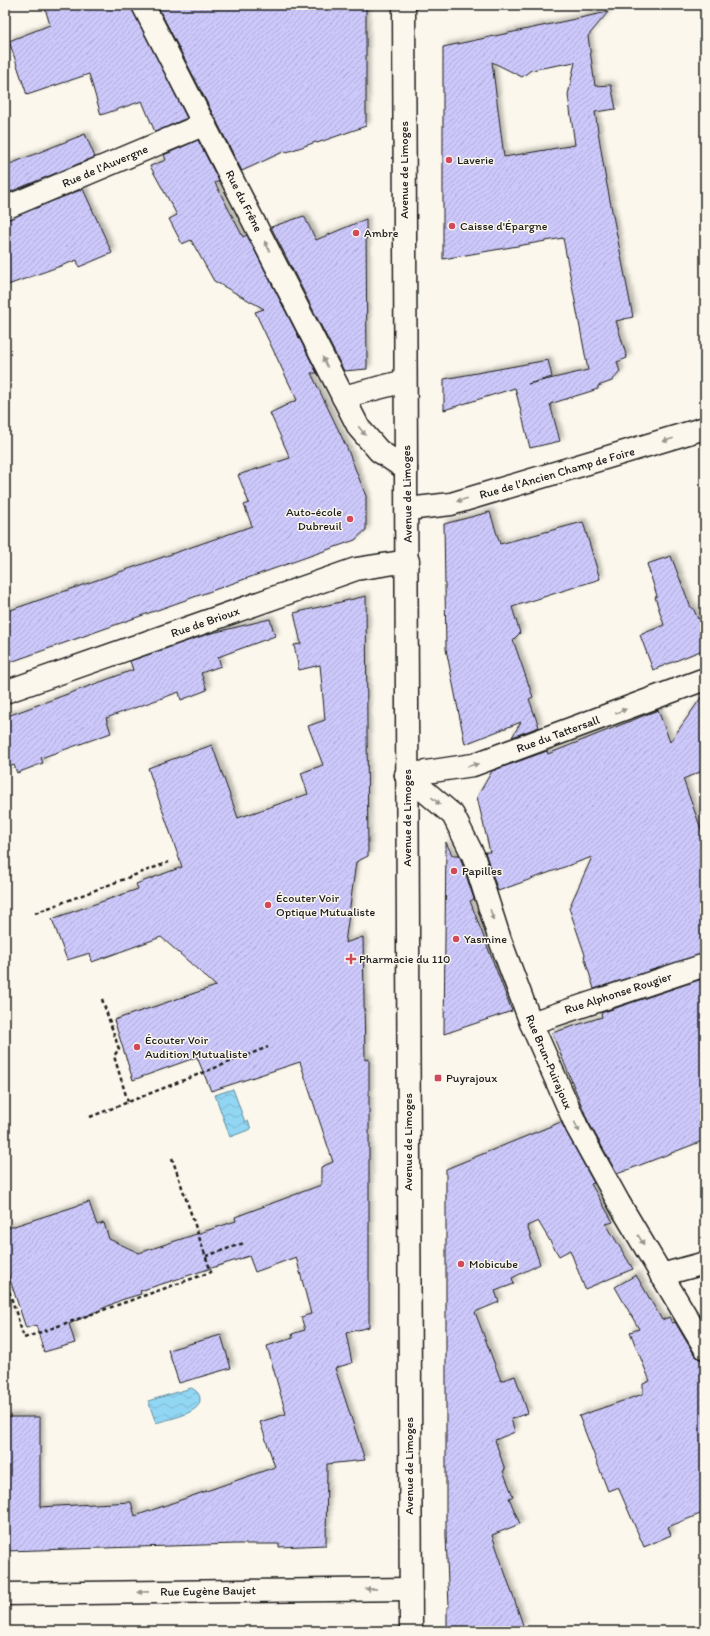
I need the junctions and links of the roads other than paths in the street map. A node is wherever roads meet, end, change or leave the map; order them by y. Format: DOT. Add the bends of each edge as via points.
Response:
graph roads {
  1 [pos="143,5"];
  2 [pos="404,5"];
  3 [pos="205,124"];
  4 [pos="5,208"];
  5 [pos="405,381"];
  6 [pos="343,397"];
  7 [pos="705,428"];
  8 [pos="406,468"];
  9 [pos="408,508"];
  10 [pos="408,561"];
  11 [pos="705,679"];
  12 [pos="5,692"];
  13 [pos="406,775"];
  14 [pos="705,964"];
  15 [pos="532,1023"];
  16 [pos="705,1263"];
  17 [pos="662,1275"];
  18 [pos="705,1348"];
  19 [pos="410,1589"];
  20 [pos="5,1594"];
  21 [pos="411,1631"];
  1 -- 3 [label="street, Rue du Frêne"];
  2 -- 5 [label="street, Avenue de Limoges"];
  3 -- 4 [label="street, Rue de l'Auvergne"];
  6 -- 3 [label="street, Rue du Frêne, one-way"];
  5 -- 6 [label="street"];
  5 -- 8 [label="street, Avenue de Limoges"];
  6 -- 8 [label="street, Rue du Frêne, one-way" via="359,428 379,451"];
  7 -- 9 [label="street, Rue de l'Ancien Champ de Foire, one-way" via="451,504"];
  8 -- 9 [label="street, Avenue de Limoges"];
  9 -- 10 [label="street, Avenue de Limoges"];
  10 -- 12 [label="street, Rue de Brioux" via="356,569"];
  10 -- 13 [label="street, Avenue de Limoges"];
  13 -- 11 [label="street, Rue du Tattersall, one-way" via="473,765"];
  13 -- 15 [label="street, Rue Brun-Puirajoux, one-way" via="453,815 473,855 500,940"];
  13 -- 19 [label="street, Avenue de Limoges"];
  14 -- 15 [label="street, Rue Alphonse Rougier"];
  15 -- 17 [label="street, Rue Brun-Puirajoux, one-way" via="576,1127"];
  16 -- 17 [label="street"];
  17 -- 18 [label="street, Rue Brun-Puirajoux"];
  19 -- 20 [label="street, Rue Eugène Baujet, one-way"];
  19 -- 21 [label="street, Avenue de Limoges"];
}
